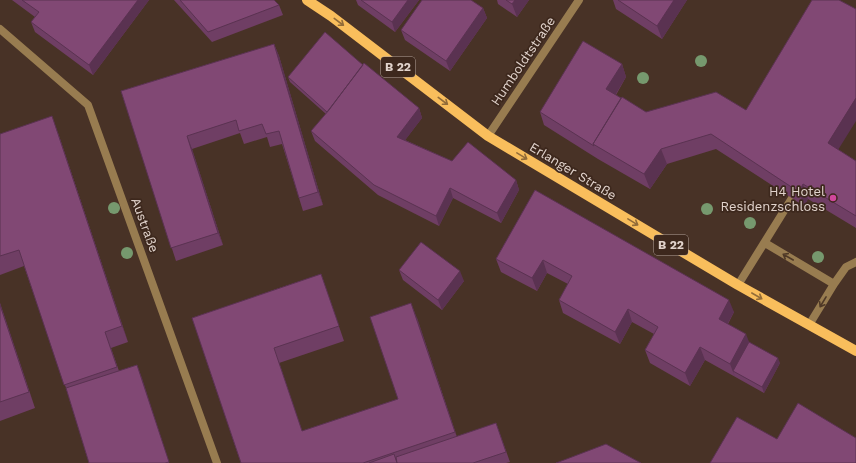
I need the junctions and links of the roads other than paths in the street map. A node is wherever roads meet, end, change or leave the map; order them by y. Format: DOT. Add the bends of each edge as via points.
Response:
graph roads {
  1 [pos="307,0"];
  2 [pos="579,0"];
  3 [pos="0,29"];
  4 [pos="488,136"];
  5 [pos="792,198"];
  6 [pos="765,243"];
  7 [pos="856,262"];
  8 [pos="834,284"];
  9 [pos="738,285"];
  10 [pos="809,326"];
  11 [pos="840,343"];
  12 [pos="856,351"];
  13 [pos="856,355"];
  14 [pos="217,463"];
  1 -- 4 [label="main road, Erlanger Straße / B 22, one-way"];
  2 -- 4 [label="street, Humboldtstraße"];
  3 -- 14 [label="street, Austraße" via="88,105"];
  4 -- 9 [label="main road, Erlanger Straße / B 22, one-way"];
  5 -- 6 [label="street"];
  8 -- 6 [label="street, one-way"];
  6 -- 9 [label="street"];
  7 -- 8 [label="street" via="846,267"];
  8 -- 10 [label="street, one-way"];
  9 -- 10 [label="main road, Erlanger Straße / B 22, one-way"];
  10 -- 11 [label="main road, Erlanger Straße / B 22"];
  11 -- 12 [label="main road, Erlanger Straße / B 22"];
  11 -- 13 [label="street, Erlanger Straße"];
}
